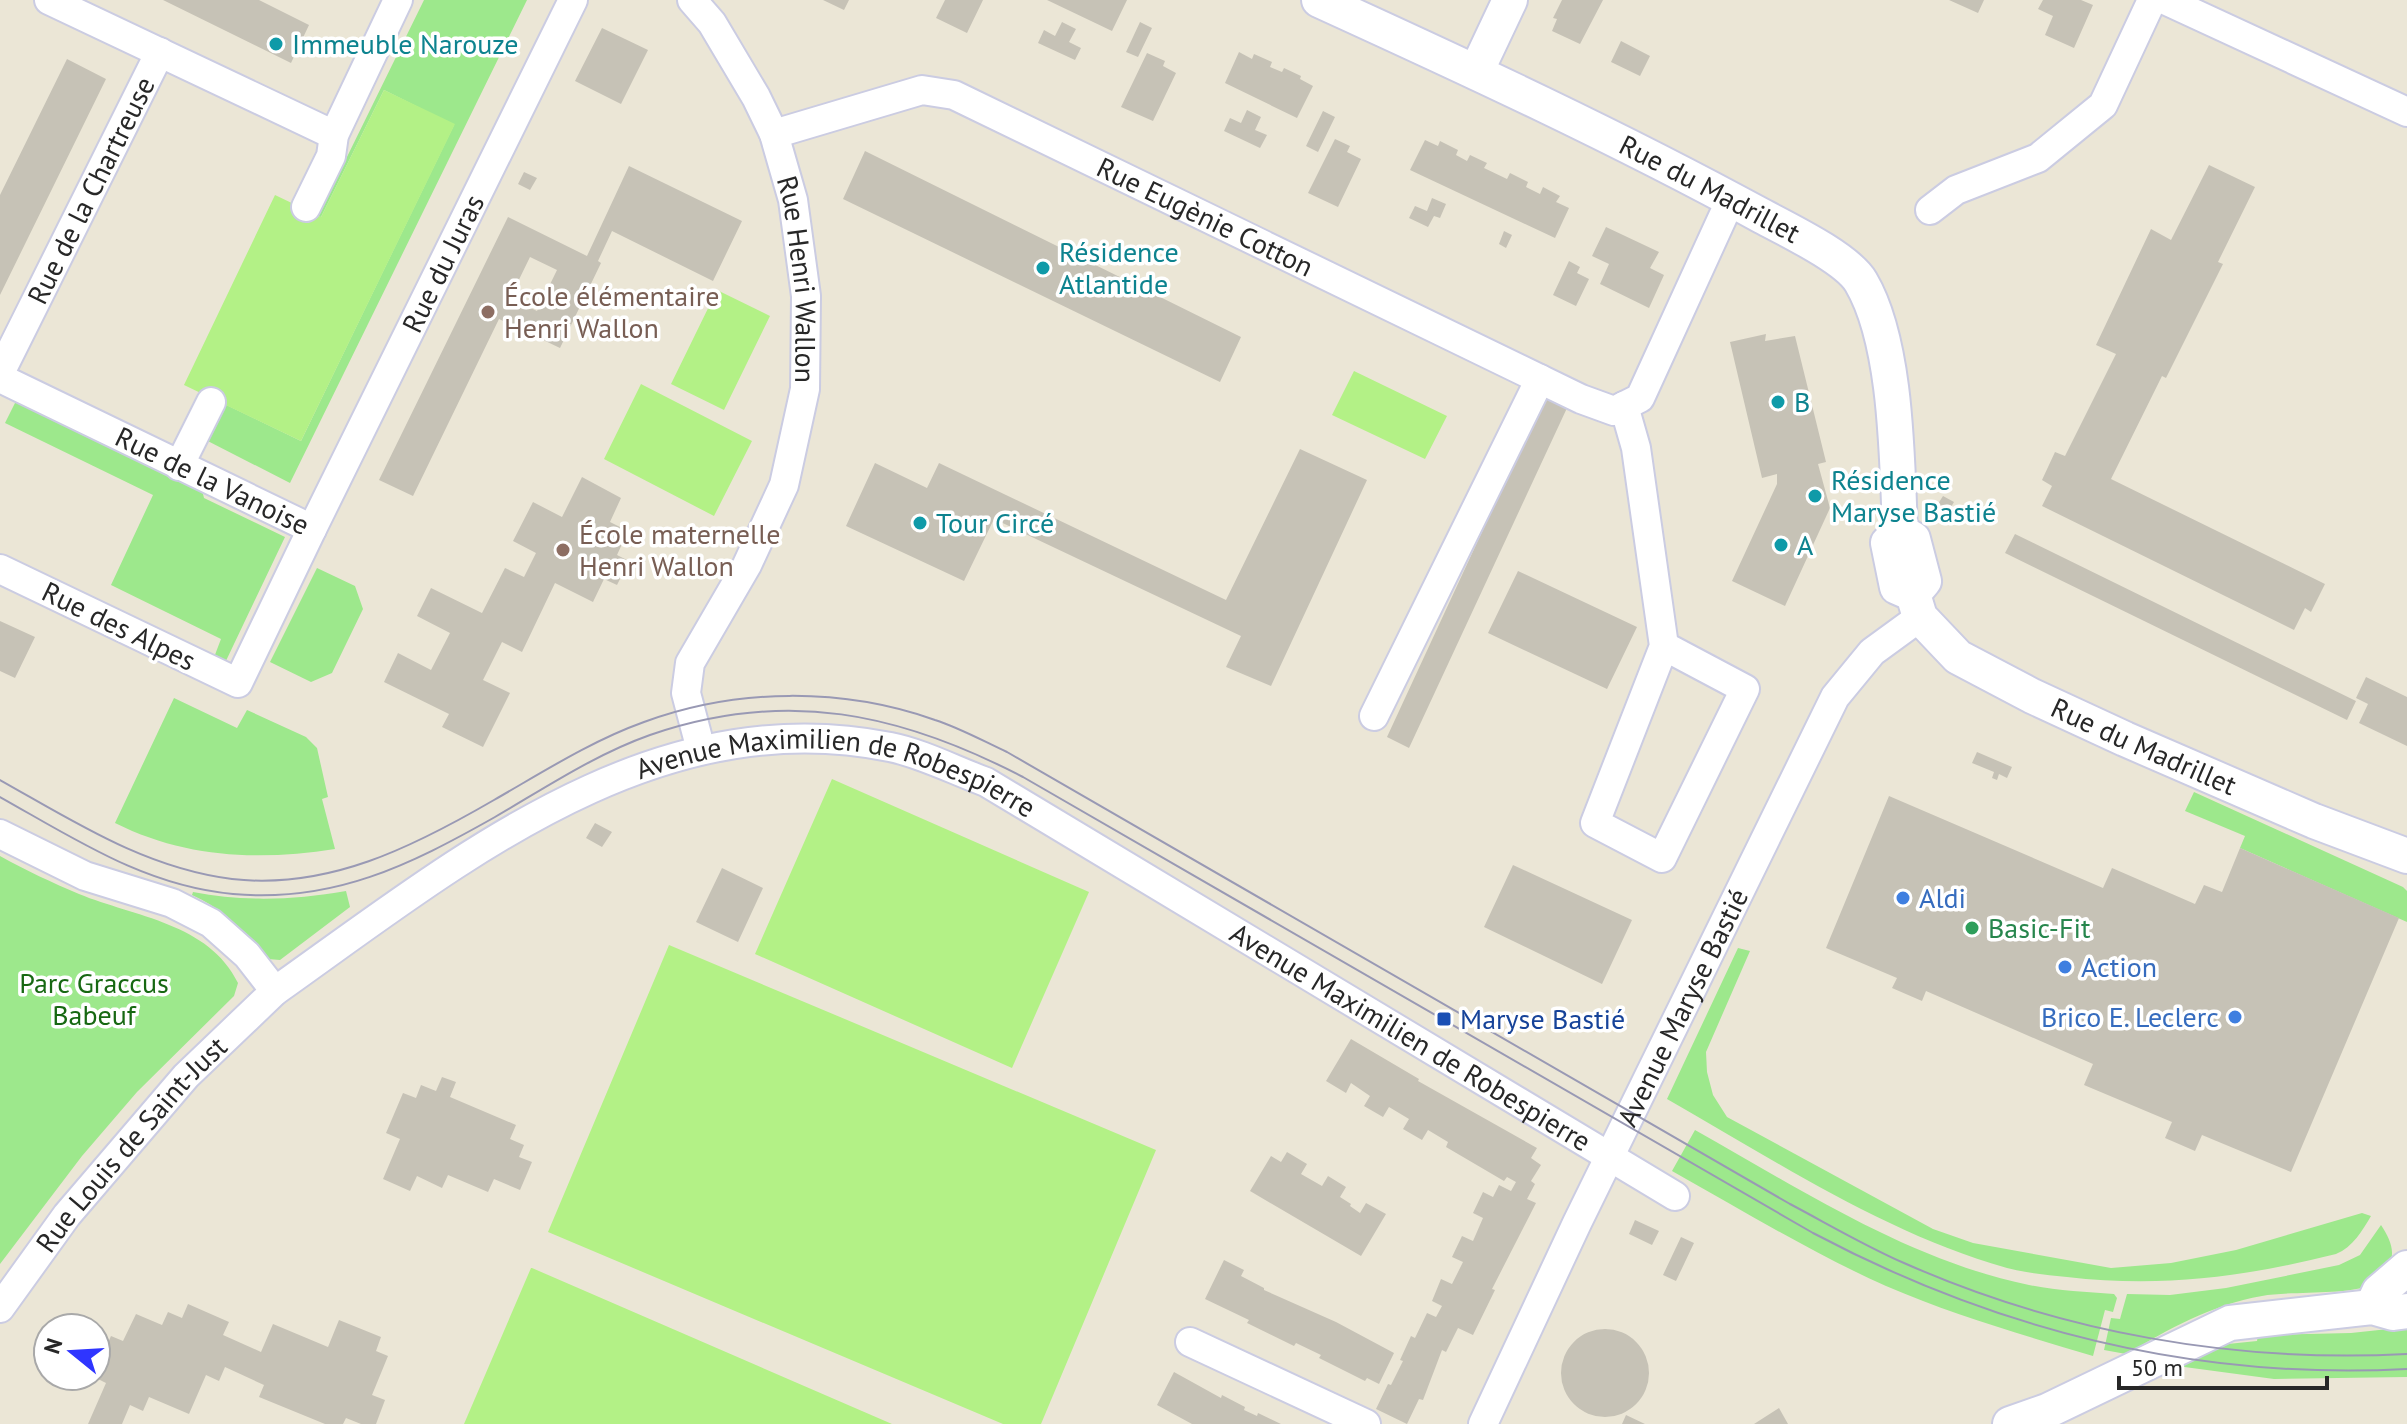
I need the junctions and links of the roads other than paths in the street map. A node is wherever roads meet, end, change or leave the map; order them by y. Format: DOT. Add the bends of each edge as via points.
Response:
graph roads {
  1 [pos="49,0"];
  2 [pos="398,0"];
  3 [pos="573,0"];
  4 [pos="692,0"];
  5 [pos="1319,0"];
  6 [pos="1510,0"];
  7 [pos="2152,0"];
  8 [pos="2165,0"];
  9 [pos="160,52"];
  10 [pos="1476,72"];
  11 [pos="2407,112"];
  12 [pos="774,134"];
  13 [pos="334,135"];
  14 [pos="1731,199"];
  15 [pos="306,207"];
  16 [pos="1930,210"];
  17 [pos="0,376"];
  18 [pos="1540,379"];
  19 [pos="211,402"];
  20 [pos="1624,406"];
  21 [pos="179,466"];
  22 [pos="312,529"];
  23 [pos="0,569"];
  24 [pos="1916,606"];
  25 [pos="1664,646"];
  26 [pos="238,683"];
  27 [pos="1374,716"];
  28 [pos="701,750"];
  29 [pos="0,834"];
  30 [pos="2407,856"];
  31 [pos="275,991"];
  32 [pos="1610,1157"];
  33 [pos="1675,1196"];
  34 [pos="2407,1268"];
  35 [pos="2372,1307"];
  36 [pos="0,1308"];
  37 [pos="2407,1311"];
  38 [pos="1190,1342"];
  39 [pos="1366,1424"];
  40 [pos="1483,1424"];
  41 [pos="2010,1424"];
  1 -- 9 [label="street"];
  2 -- 13 [label="street"];
  3 -- 22 [label="street, Rue du Juras"];
  4 -- 12 [label="street, Rue Henri Wallon" via="712,23"];
  5 -- 10 [label="street, Rue du Madrillet"];
  6 -- 10 [label="street"];
  7 -- 16 [label="street" via="2103,105 2038,158 1956,190"];
  8 -- 11 [label="street"];
  9 -- 13 [label="street"];
  9 -- 17 [label="street, Rue de la Chartreuse"];
  10 -- 14 [label="street, Rue du Madrillet"];
  12 -- 18 [label="street, Rue Eugènie Cotton" via="922,90 954,95"];
  12 -- 28 [label="street, Rue Henri Wallon" via="793,200 806,296 805,389 784,485 747,565 690,663 686,693"];
  13 -- 15 [label="street" via="331,156"];
  14 -- 20 [label="street" via="1640,398"];
  14 -- 24 [label="street, Rue du Madrillet" via="1859,278 1873,308 1885,348 1897,460 1900,531 1888,543 1897,587"];
  17 -- 21 [label="street, Rue de la Vanoise"];
  18 -- 20 [label="street, Rue Eugènie Cotton" via="1614,411"];
  18 -- 27 [label="street"];
  19 -- 21 [label="street"];
  20 -- 25 [label="street" via="1636,448"];
  21 -- 22 [label="street, Rue de la Vanoise"];
  22 -- 26 [label="street, Rue de la Vanoise"];
  23 -- 26 [label="street, Rue des Alpes"];
  24 -- 30 [label="street, Rue du Madrillet" via="1958,657 2032,696 2314,821"];
  24 -- 32 [label="street, Avenue Maryse Bastié" via="1835,697"];
  25 -- 25 [label="street" via="1595,823 1662,858 1745,689"];
  28 -- 31 [label="street, Avenue Maximilien de Robespierre" via="657,761 563,800 448,867"];
  28 -- 32 [label="street, Avenue Maximilien de Robespierre" via="730,743 820,738 892,747 986,782"];
  29 -- 31 [label="street" via="85,876 172,903 211,923 247,955"];
  31 -- 36 [label="street, Rue Louis de Saint-Just" via="186,1076 67,1215"];
  32 -- 33 [label="street, Avenue Maximilien de Robespierre"];
  32 -- 40 [label="street, Avenue Maryse Bastié"];
  34 -- 35 [label="street" via="2379,1292"];
  35 -- 37 [label="street"];
  35 -- 41 [label="street" via="2230,1323"];
  38 -- 39 [label="street"];
}
